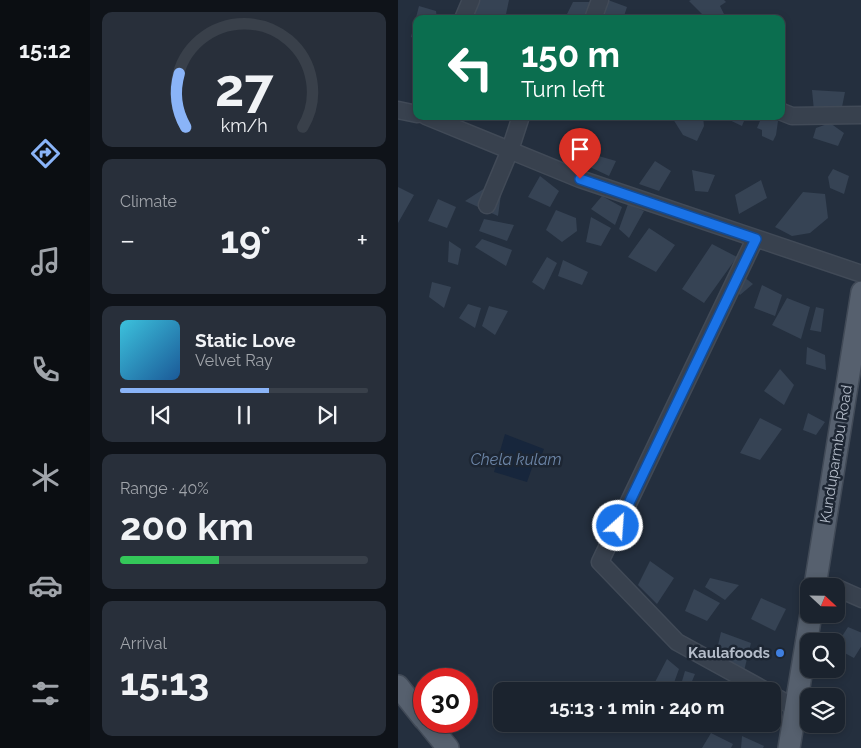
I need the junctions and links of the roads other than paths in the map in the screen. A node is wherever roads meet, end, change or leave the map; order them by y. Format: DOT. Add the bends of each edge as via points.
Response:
graph roads {
  1 [pos="471,0"];
  2 [pos="600,0"];
  3 [pos="465,15"];
  4 [pos="594,15"];
  5 [pos="398,110"];
  6 [pos="413,113"];
  7 [pos="785,113"];
  8 [pos="862,115"];
  9 [pos="436,120"];
  10 [pos="520,120"];
  11 [pos="510,150"];
  12 [pos="487,205"];
  13 [pos="756,239"];
  14 [pos="862,274"];
  15 [pos="862,292"];
  16 [pos="822,578"];
  17 [pos="846,592"];
  18 [pos="862,599"];
  19 [pos="810,623"];
  20 [pos="750,682"];
  21 [pos="398,686"];
  22 [pos="781,700"];
  23 [pos="413,705"];
  24 [pos="796,708"];
  25 [pos="436,733"];
  26 [pos="448,748"];
  27 [pos="789,748"];
  1 -- 3 [label="street"];
  2 -- 4 [label="street"];
  5 -- 6 [label="street"];
  7 -- 8 [label="street" via="792,116"];
  9 -- 11 [label="street"];
  10 -- 11 [label="street"];
  11 -- 12 [label="street"];
  11 -- 13 [label="street" via="580,179"];
  13 -- 14 [label="street"];
  13 -- 20 [label="street" via="600,562 677,642"];
  15 -- 16 [label="main road, Kunduparmbu Road"];
  17 -- 18 [label="street"];
  19 -- 24 [label="main road"];
  21 -- 23 [label="main road"];
  22 -- 24 [label="street"];
  24 -- 27 [label="main road"];
  25 -- 26 [label="main road"];
}
